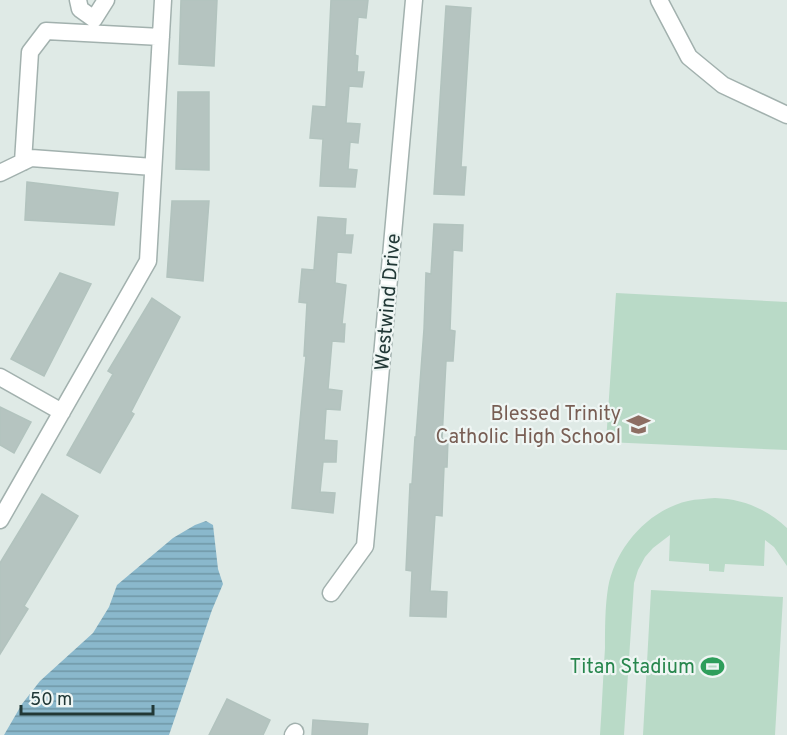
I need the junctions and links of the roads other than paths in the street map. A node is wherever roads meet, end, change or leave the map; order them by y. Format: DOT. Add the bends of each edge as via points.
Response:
graph roads {
  1 [pos="78,0"];
  2 [pos="106,0"];
  3 [pos="163,0"];
  4 [pos="414,0"];
  5 [pos="659,0"];
  6 [pos="94,26"];
  7 [pos="160,37"];
  8 [pos="787,115"];
  9 [pos="23,162"];
  10 [pos="153,167"];
  11 [pos="0,173"];
  12 [pos="0,377"];
  13 [pos="62,412"];
  14 [pos="0,520"];
  15 [pos="331,593"];
  1 -- 6 [label="street" via="80,9"];
  2 -- 6 [label="street"];
  3 -- 7 [label="street"];
  4 -- 15 [label="street, Westwind Drive" via="365,546"];
  5 -- 8 [label="street" via="688,57 723,85"];
  6 -- 7 [label="street"];
  6 -- 9 [label="street" via="46,31 30,52"];
  7 -- 10 [label="street"];
  9 -- 10 [label="street" via="31,158"];
  9 -- 11 [label="street"];
  10 -- 13 [label="street" via="148,261"];
  12 -- 13 [label="street"];
  13 -- 14 [label="street"];
}
